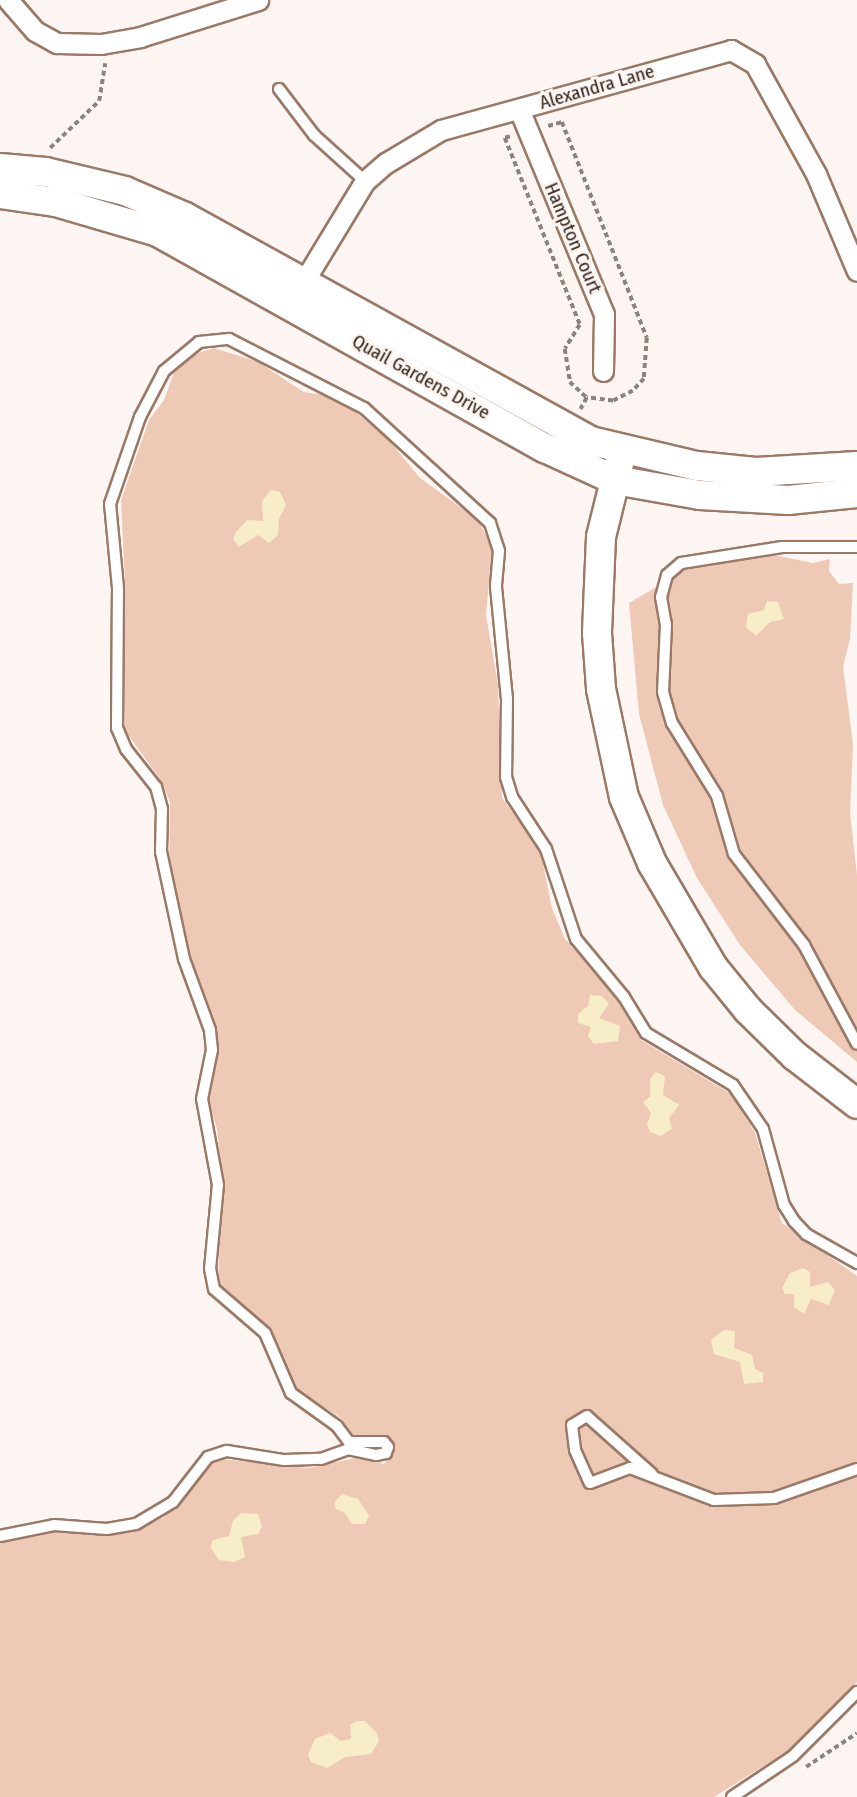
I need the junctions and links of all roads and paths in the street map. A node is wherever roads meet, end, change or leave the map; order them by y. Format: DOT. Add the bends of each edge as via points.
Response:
graph roads {
  1 [pos="8,0"];
  2 [pos="258,0"];
  3 [pos="101,44"];
  4 [pos="279,89"];
  5 [pos="519,109"];
  6 [pos="41,155"];
  7 [pos="0,168"];
  8 [pos="365,181"];
  9 [pos="0,194"];
  10 [pos="857,271"];
  11 [pos="297,293"];
  12 [pos="603,371"];
  13 [pos="567,406"];
  14 [pos="589,414"];
  15 [pos="623,451"];
  16 [pos="857,466"];
  17 [pos="615,480"];
  18 [pos="857,493"];
  19 [pos="857,547"];
  20 [pos="857,1044"];
  21 [pos="857,1104"];
  22 [pos="857,1263"];
  23 [pos="857,1469"];
  24 [pos="652,1474"];
  25 [pos="0,1536"];
  26 [pos="857,1692"];
  27 [pos="732,1797"];
  1 -- 3 [label="street" via="35,31 57,43"];
  2 -- 3 [label="street" via="139,37"];
  3 -- 6 [label="path" via="106,65 99,102"];
  4 -- 8 [label="lane" via="314,135"];
  5 -- 8 [label="street, Alexandra Lane" via="441,130"];
  5 -- 10 [label="street, Alexandra Lane" via="731,50 755,64 816,174"];
  5 -- 12 [label="street, Hampton Court" via="604,314"];
  7 -- 11 [label="main road, Quail Gardens Drive" via="46,172 125,191 185,216"];
  8 -- 11 [label="street, Alexandra Lane"];
  9 -- 11 [label="main road, Quail Gardens Drive" via="56,202 158,232"];
  11 -- 15 [label="main road, Quail Gardens Drive" via="591,441"];
  11 -- 17 [label="main road, Quail Gardens Drive" via="545,447"];
  13 -- 14 [label="path"];
  15 -- 16 [label="main road, Quail Gardens Drive" via="756,471"];
  15 -- 17 [label="main road"];
  17 -- 18 [label="main road, Quail Gardens Drive" via="700,495 788,500"];
  17 -- 21 [label="main road" via="601,537 597,633 601,689 624,797 658,875 713,967 794,1056"];
  19 -- 20 [label="lane" via="782,547 681,563 667,575 661,597 666,624 663,692 672,723 717,796 734,854 804,944"];
  22 -- 25 [label="lane" via="806,1234 794,1221 784,1205 762,1129 733,1085 646,1033 624,997 576,939 546,849 512,797 506,777 507,698 496,587 499,551 490,523 364,408 229,339 199,342 164,371 140,417 110,504 118,588 117,728 126,749 156,787 162,809 161,852 184,959 210,1030 212,1050 202,1099 218,1185 210,1269 214,1289 265,1333 291,1393 337,1426 349,1442 384,1442 388,1447 386,1453 376,1455 348,1449 321,1459 296,1460 249,1458 227,1451 208,1457 173,1502 136,1524 107,1529 54,1525"];
  23 -- 24 [label="lane" via="774,1498 713,1500"];
  24 -- 24 [label="lane" via="587,1416 572,1425 575,1450 590,1483 629,1468"];
  26 -- 27 [label="lane" via="793,1756"];
}
